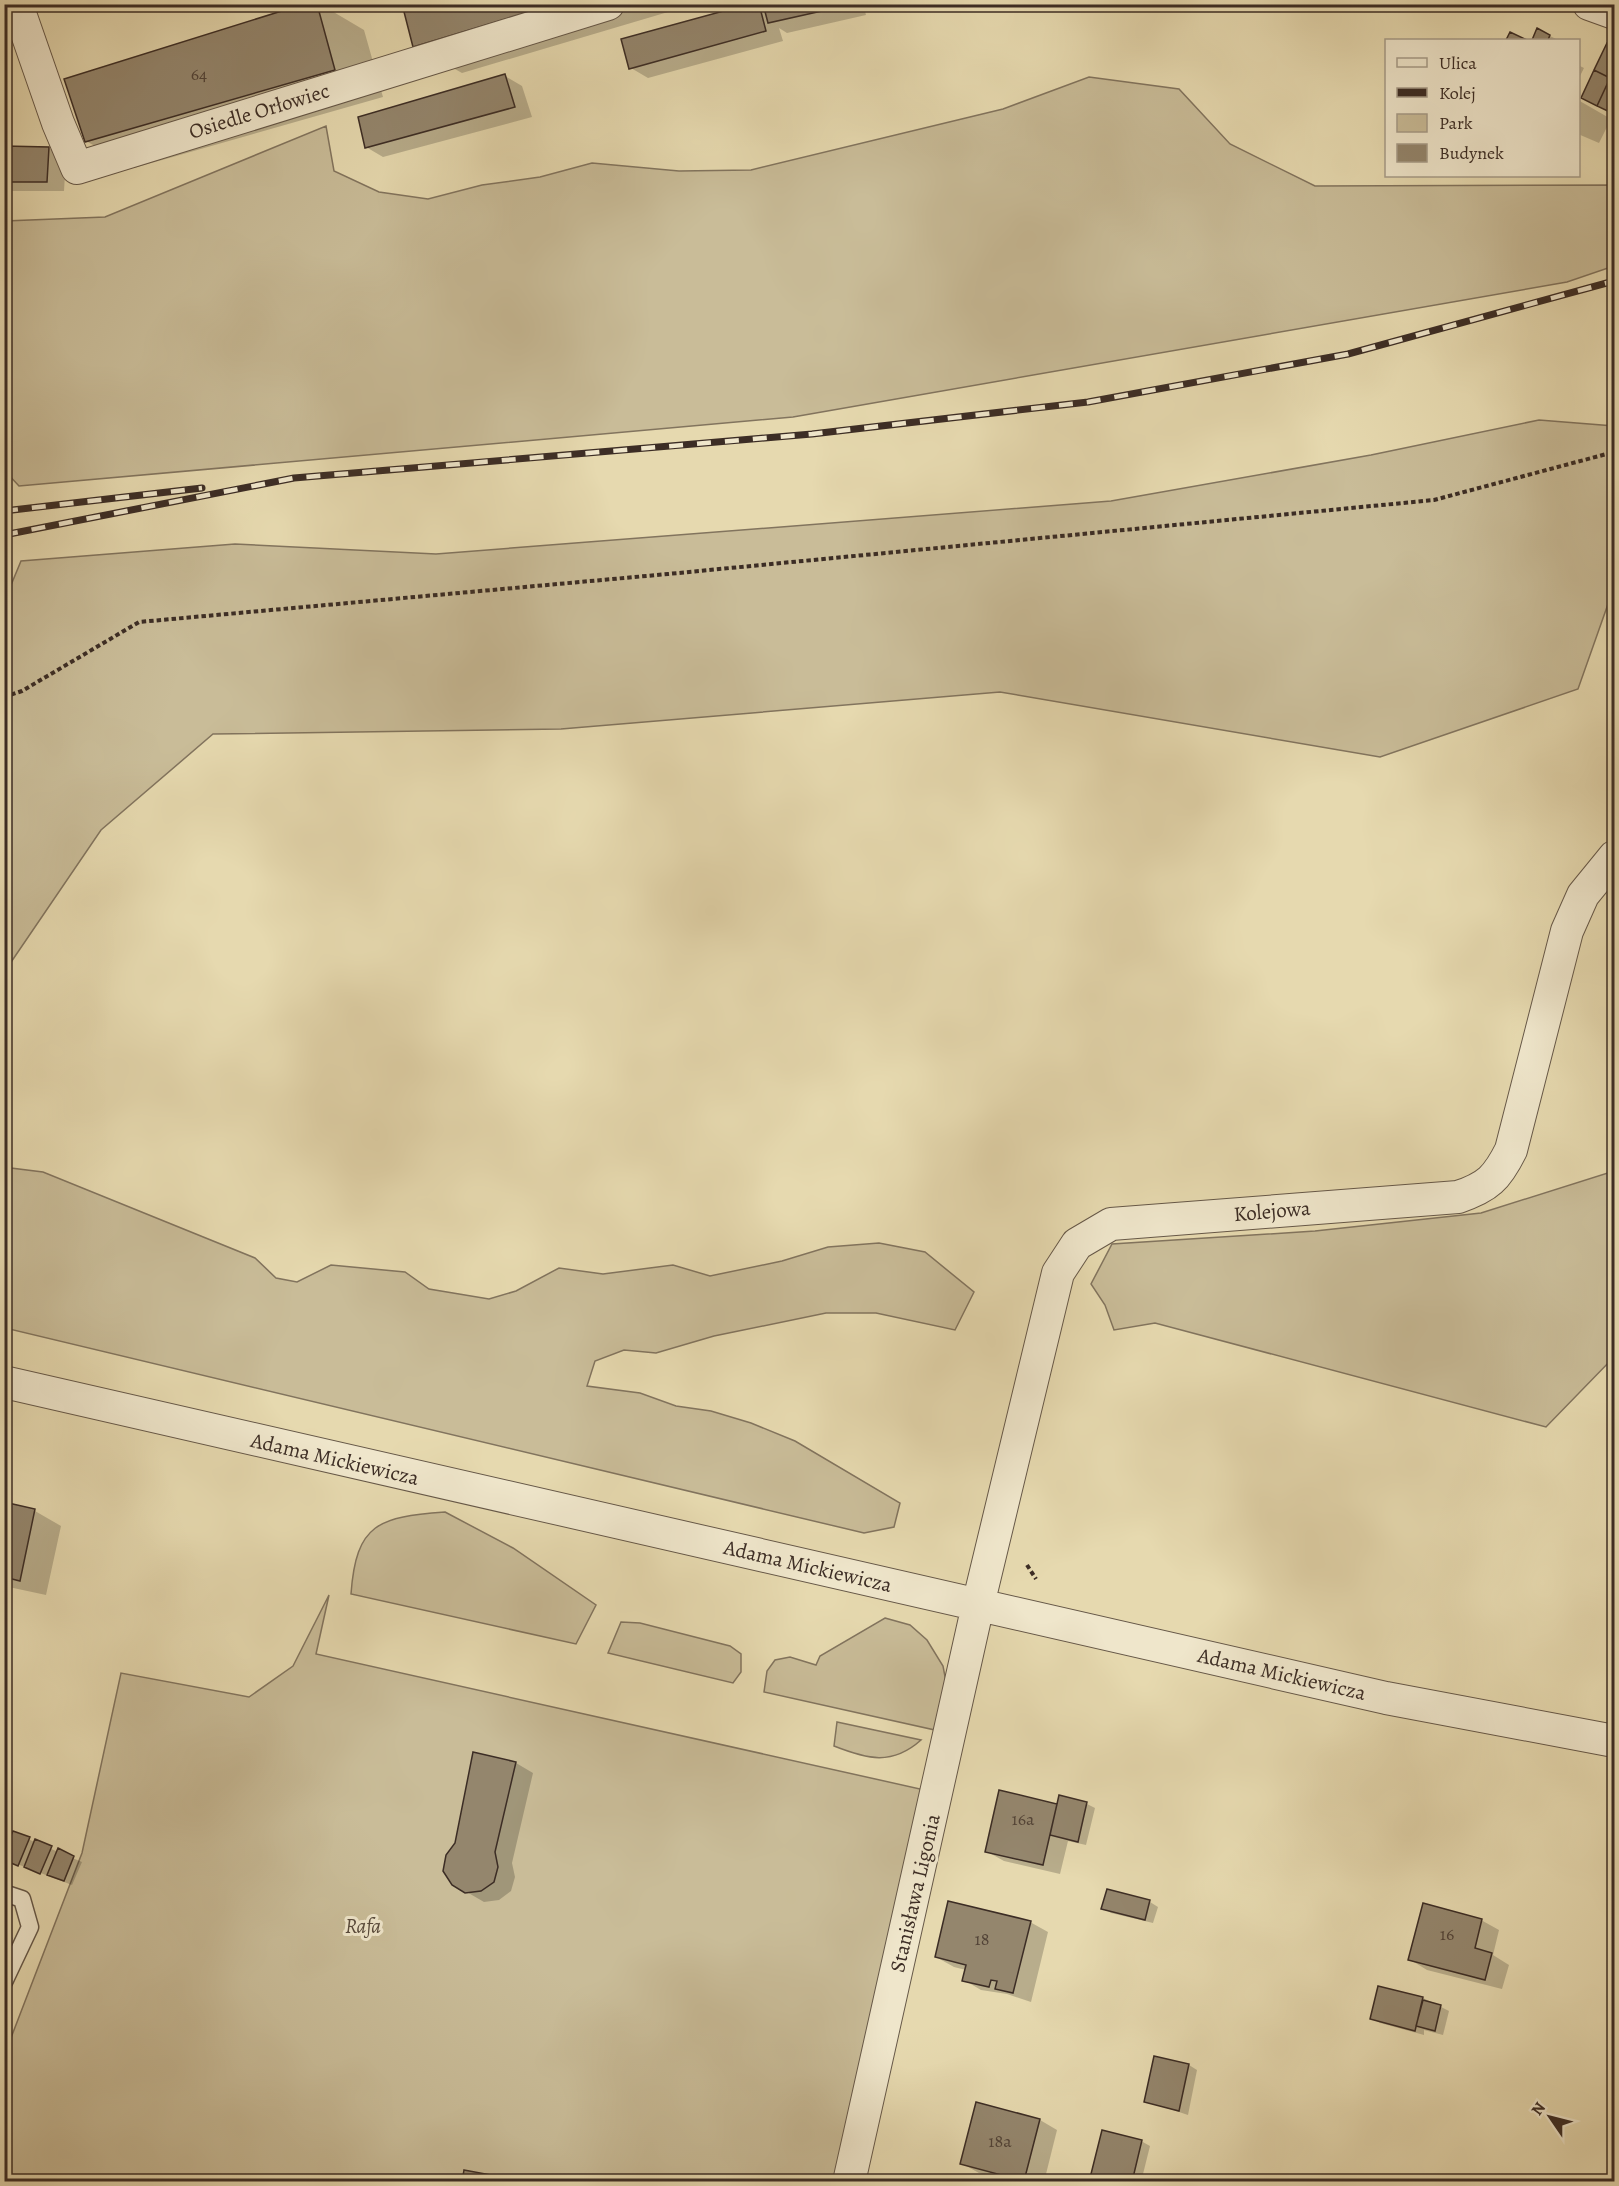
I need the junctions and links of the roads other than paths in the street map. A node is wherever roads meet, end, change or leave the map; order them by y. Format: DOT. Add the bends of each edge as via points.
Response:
graph roads {
  1 [pos="608,4"];
  2 [pos="1590,4"];
  3 [pos="18,5"];
  4 [pos="4,9"];
  5 [pos="1614,13"];
  6 [pos="1614,857"];
  7 [pos="4,1382"];
  8 [pos="978,1605"];
  9 [pos="1614,1741"];
  10 [pos="4,1893"];
  11 [pos="4,1982"];
  12 [pos="849,2181"];
  1 -- 3 [label="street, Osiedle Orłowiec" via="77,168"];
  2 -- 5 [label="street"];
  3 -- 4 [label="street"];
  6 -- 8 [label="street, Kolejowa" via="1583,895 1567,931 1511,1150 1498,1175 1479,1190 1458,1197 1111,1224 1077,1244 1058,1273"];
  7 -- 8 [label="street, Adama Mickiewicza"];
  8 -- 9 [label="street, Adama Mickiewicza" via="1386,1698"];
  8 -- 12 [label="street, Stanisława Ligonia"];
  10 -- 11 [label="lane" via="22,1899 30,1927"];
}
